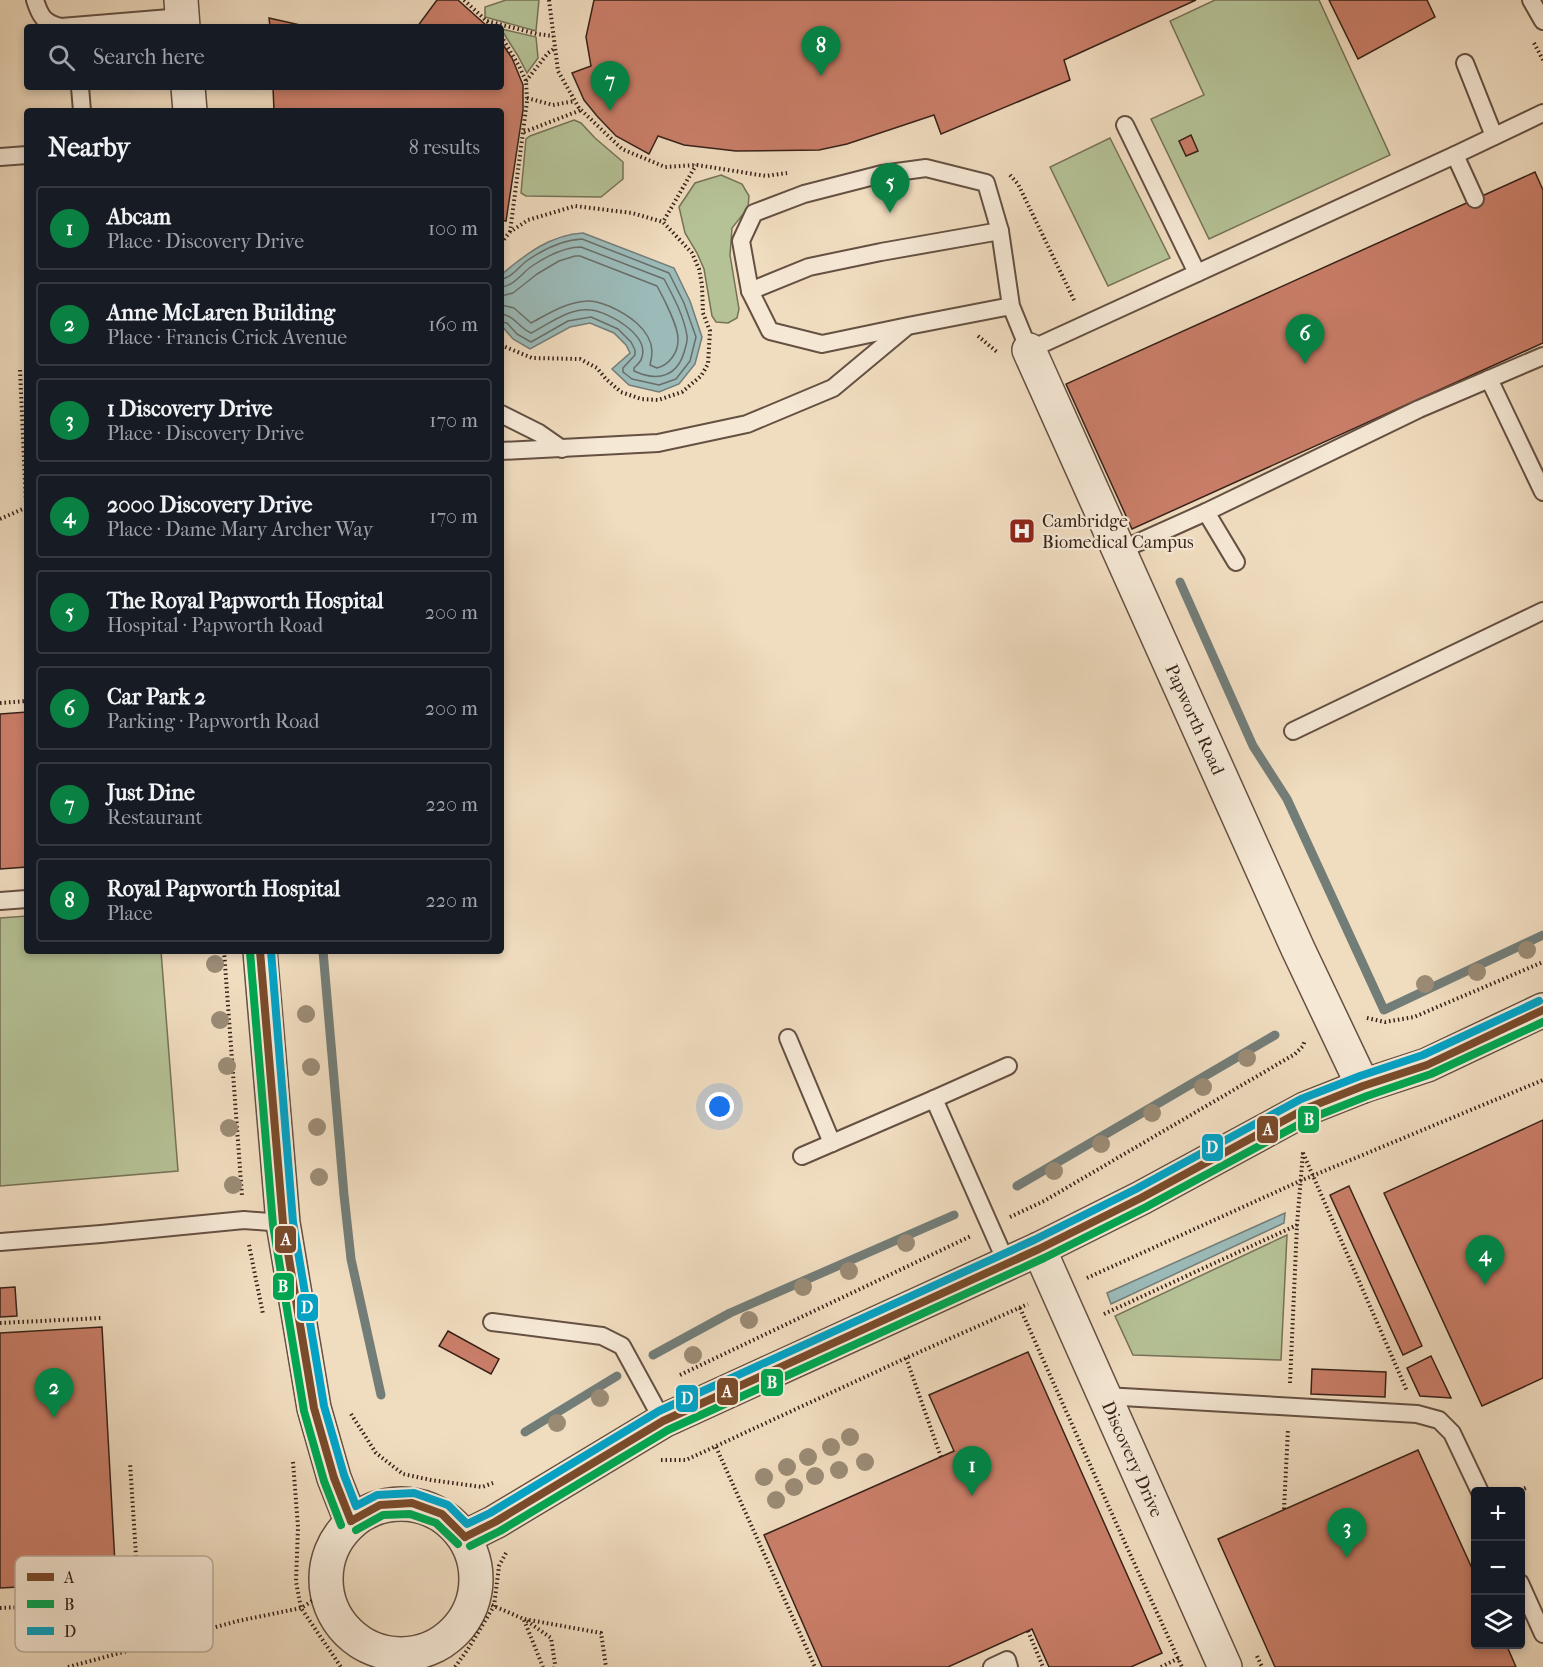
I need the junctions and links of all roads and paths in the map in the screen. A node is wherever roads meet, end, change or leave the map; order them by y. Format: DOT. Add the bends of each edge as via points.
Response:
graph roads {
  1 [pos="34,0"];
  2 [pos="464,0"];
  3 [pos="549,0"];
  4 [pos="1531,0"];
  5 [pos="182,15"];
  6 [pos="487,21"];
  7 [pos="1543,21"];
  8 [pos="49,24"];
  9 [pos="94,24"];
  10 [pos="490,24"];
  11 [pos="499,24"];
  12 [pos="504,25"];
  13 [pos="554,36"];
  14 [pos="504,41"];
  15 [pos="555,48"];
  16 [pos="1465,63"];
  17 [pos="526,81"];
  18 [pos="80,90"];
  19 [pos="188,90"];
  20 [pos="527,98"];
  21 [pos="575,101"];
  22 [pos="82,108"];
  23 [pos="190,108"];
  24 [pos="581,110"];
  25 [pos="1543,113"];
  26 [pos="1125,125"];
  27 [pos="524,132"];
  28 [pos="1494,136"];
  29 [pos="24,155"];
  30 [pos="1455,155"];
  31 [pos="0,157"];
  32 [pos="697,165"];
  33 [pos="1005,170"];
  34 [pos="789,172"];
  35 [pos="1475,199"];
  36 [pos="663,222"];
  37 [pos="1000,231"];
  38 [pos="510,232"];
  39 [pos="504,239"];
  40 [pos="1197,273"];
  41 [pos="750,291"];
  42 [pos="1011,306"];
  43 [pos="1085,324"];
  44 [pos="908,326"];
  45 [pos="504,346"];
  46 [pos="1029,350"];
  47 [pos="1543,356"];
  48 [pos="20,370"];
  49 [pos="1489,379"];
  50 [pos="504,416"];
  51 [pos="562,449"];
  52 [pos="504,451"];
  53 [pos="24,462"];
  54 [pos="1543,492"];
  55 [pos="24,509"];
  56 [pos="1206,512"];
  57 [pos="0,519"];
  58 [pos="1119,552"];
  59 [pos="1236,562"];
  60 [pos="1543,611"];
  61 [pos="24,701"];
  62 [pos="0,703"];
  63 [pos="1293,731"];
  64 [pos="24,899"];
  65 [pos="0,901"];
  66 [pos="260,954"];
  67 [pos="1543,962"];
  68 [pos="1543,1010"];
  69 [pos="1331,1019"];
  70 [pos="788,1038"];
  71 [pos="1008,1066"];
  72 [pos="1543,1080"];
  73 [pos="1363,1086"];
  74 [pos="934,1099"];
  75 [pos="832,1143"];
  76 [pos="802,1155"];
  77 [pos="1314,1176"];
  78 [pos="1300,1181"];
  79 [pos="283,1223"];
  80 [pos="1297,1225"];
  81 [pos="991,1226"];
  82 [pos="0,1242"];
  83 [pos="1039,1249"];
  84 [pos="1007,1264"];
  85 [pos="1058,1291"];
  86 [pos="1020,1308"];
  87 [pos="1104,1314"];
  88 [pos="101,1318"];
  89 [pos="492,1322"];
  90 [pos="0,1323"];
  91 [pos="906,1358"];
  92 [pos="1105,1396"];
  93 [pos="349,1406"];
  94 [pos="656,1407"];
  95 [pos="1289,1407"];
  96 [pos="1417,1414"];
  97 [pos="716,1447"];
  98 [pos="293,1456"];
  99 [pos="941,1457"];
  100 [pos="686,1460"];
  101 [pos="130,1463"];
  102 [pos="482,1487"];
  103 [pos="1478,1487"];
  104 [pos="1528,1487"];
  105 [pos="1525,1488"];
  106 [pos="1284,1509"];
  107 [pos="351,1521"];
  108 [pos="465,1537"];
  109 [pos="507,1550"];
  110 [pos="136,1556"];
  111 [pos="1525,1592"];
  112 [pos="313,1600"];
  113 [pos="484,1602"];
  114 [pos="15,1607"];
  115 [pos="0,1608"];
  116 [pos="524,1619"];
  117 [pos="213,1628"];
  118 [pos="1028,1631"];
  119 [pos="1543,1634"];
  120 [pos="123,1652"];
  121 [pos="397,1661"];
  122 [pos="68,1667"];
  123 [pos="341,1667"];
  124 [pos="455,1667"];
  125 [pos="543,1667"];
  126 [pos="554,1667"];
  127 [pos="606,1667"];
  128 [pos="815,1667"];
  129 [pos="992,1667"];
  130 [pos="1010,1667"];
  131 [pos="1043,1667"];
  132 [pos="1182,1667"];
  133 [pos="1225,1667"];
  1 -- 8 [label="lane" via="39,14"];
  2 -- 6 [label="path"];
  3 -- 13 [label="path"];
  4 -- 7 [label="lane"];
  5 -- 9 [label="lane"];
  6 -- 10 [label="path"];
  6 -- 11 [label="path"];
  12 -- 13 [label="path"];
  13 -- 15 [label="path"];
  14 -- 17 [label="path"];
  15 -- 17 [label="path"];
  15 -- 21 [label="path" via="558,71"];
  16 -- 28 [label="lane"];
  17 -- 20 [label="path"];
  18 -- 22 [label="lane"];
  19 -- 23 [label="street"];
  20 -- 21 [label="path" via="553,105"];
  20 -- 27 [label="path"];
  21 -- 24 [label="path"];
  24 -- 27 [label="path"];
  24 -- 32 [label="path" via="622,149 665,167"];
  25 -- 28 [label="lane"];
  26 -- 40 [label="lane"];
  27 -- 38 [label="path"];
  28 -- 30 [label="lane"];
  29 -- 31 [label="lane"];
  30 -- 35 [label="lane"];
  30 -- 40 [label="lane"];
  32 -- 34 [label="path" via="766,177"];
  32 -- 36 [label="path"];
  33 -- 43 [label="path" via="1018,184"];
  36 -- 38 [label="path" via="632,213 575,206 528,220"];
  36 -- 45 [label="path" via="692,253 702,285 703,313 711,331 708,364 701,376 682,392 658,400 641,399 621,392 597,368 580,358 532,358"];
  37 -- 41 [label="lane" via="809,267"];
  37 -- 41 [label="lane" via="986,183 926,168 882,174 804,194 754,213 741,241"];
  37 -- 42 [label="lane"];
  38 -- 39 [label="path"];
  40 -- 43 [label="lane"];
  41 -- 44 [label="lane" via="770,331 822,344"];
  42 -- 44 [label="lane"];
  42 -- 46 [label="lane"];
  43 -- 46 [label="lane"];
  44 -- 51 [label="lane" via="833,388 747,424 658,443"];
  46 -- 58 [label="street, Papworth Road" via="1093,467"];
  47 -- 49 [label="lane"];
  48 -- 53 [label="path"];
  49 -- 54 [label="lane"];
  49 -- 56 [label="lane"];
  50 -- 51 [label="lane"];
  51 -- 52 [label="lane"];
  55 -- 57 [label="path"];
  56 -- 58 [label="lane"];
  56 -- 59 [label="lane"];
  58 -- 69 [label="street, Papworth Road"];
  60 -- 63 [label="lane"];
  61 -- 62 [label="path"];
  64 -- 65 [label="lane"];
  66 -- 79 [label="street"];
  67 -- 69 [label="path" via="1414,1017 1385,1022 1366,1018 1355,1008"];
  68 -- 73 [label="street" via="1427,1065"];
  69 -- 73 [label="street, Papworth Road"];
  69 -- 81 [label="path" via="1308,1031 1303,1046 1295,1054 1044,1201"];
  70 -- 75 [label="lane"];
  71 -- 74 [label="lane"];
  72 -- 77 [label="path"];
  73 -- 83 [label="street" via="1305,1108"];
  74 -- 75 [label="lane"];
  74 -- 81 [label="lane"];
  75 -- 76 [label="lane"];
  77 -- 78 [label="path"];
  77 -- 78 [label="path" via="1303,1152"];
  77 -- 96 [label="path"];
  78 -- 80 [label="path"];
  78 -- 85 [label="path"];
  79 -- 82 [label="lane" via="244,1220"];
  79 -- 107 [label="street" via="314,1408"];
  80 -- 87 [label="path"];
  80 -- 95 [label="path"];
  81 -- 84 [label="lane"];
  81 -- 94 [label="path" via="664,1382"];
  83 -- 84 [label="street"];
  83 -- 85 [label="street, Discovery Drive"];
  84 -- 94 [label="street"];
  85 -- 86 [label="path"];
  85 -- 92 [label="street, Discovery Drive"];
  86 -- 91 [label="path"];
  86 -- 132 [label="path"];
  88 -- 90 [label="path"];
  89 -- 94 [label="lane" via="602,1336 622,1346"];
  91 -- 97 [label="path"];
  91 -- 99 [label="path"];
  92 -- 95 [label="lane"];
  92 -- 133 [label="street, Discovery Drive"];
  93 -- 102 [label="path" via="376,1453 403,1474"];
  94 -- 108 [label="street" via="495,1522"];
  95 -- 96 [label="lane"];
  95 -- 106 [label="path"];
  96 -- 103 [label="lane" via="1439,1420 1452,1432"];
  97 -- 100 [label="path"];
  97 -- 128 [label="path"];
  98 -- 112 [label="path" via="298,1527 296,1582"];
  101 -- 110 [label="path"];
  104 -- 105 [label="path"];
  107 -- 108 [label="street" via="380,1505 412,1503 442,1514"];
  107 -- 112 [label="street" via="329,1553"];
  108 -- 113 [label="street"];
  109 -- 113 [label="path"];
  111 -- 119 [label="lane"];
  112 -- 117 [label="path"];
  112 -- 121 [label="street" via="365,1646"];
  112 -- 123 [label="path"];
  113 -- 116 [label="path"];
  113 -- 121 [label="street" via="432,1649"];
  113 -- 124 [label="path" via="468,1649"];
  114 -- 115 [label="path"];
  116 -- 125 [label="path"];
  116 -- 126 [label="path" via="551,1638"];
  116 -- 127 [label="path" via="601,1633"];
  118 -- 131 [label="path"];
  120 -- 122 [label="path"];
  129 -- 130 [label="lane" via="1007,1660"];
}
